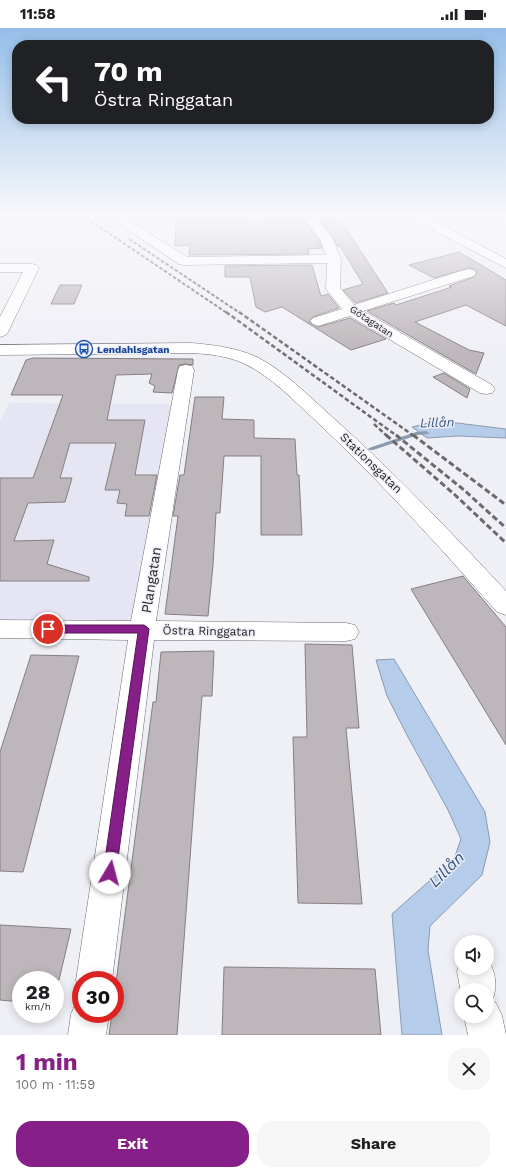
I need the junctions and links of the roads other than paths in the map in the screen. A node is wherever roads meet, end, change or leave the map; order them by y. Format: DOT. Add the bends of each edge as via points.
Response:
graph roads {
  1 [pos="334,262"];
  2 [pos="0,268"];
  3 [pos="469,273"];
  4 [pos="352,311"];
  5 [pos="318,321"];
  6 [pos="0,332"];
  7 [pos="0,350"];
  8 [pos="186,370"];
  9 [pos="486,389"];
  10 [pos="506,606"];
  11 [pos="0,629"];
  12 [pos="144,629"];
  13 [pos="346,632"];
  14 [pos="95,971"];
  15 [pos="89,1023"];
  16 [pos="484,1023"];
  17 [pos="87,1035"];
  18 [pos="487,1035"];
  1 -- 4 [label="main road, Götagatan" via="333,289"];
  2 -- 6 [label="main road" via="32,268"];
  3 -- 4 [label="main road"];
  4 -- 5 [label="main road"];
  4 -- 9 [label="main road, Götagatan"];
  7 -- 10 [label="main road, Stationsgatan" via="192,348 215,350 252,361 270,372 343,436 409,500"];
  8 -- 12 [label="main road, Plangatan"];
  11 -- 12 [label="main road, Östra Ringgatan"];
  12 -- 13 [label="main road, Östra Ringgatan"];
  12 -- 14 [label="main road, Plangatan"];
  15 -- 17 [label="main road"];
  16 -- 18 [label="main road"];
}
